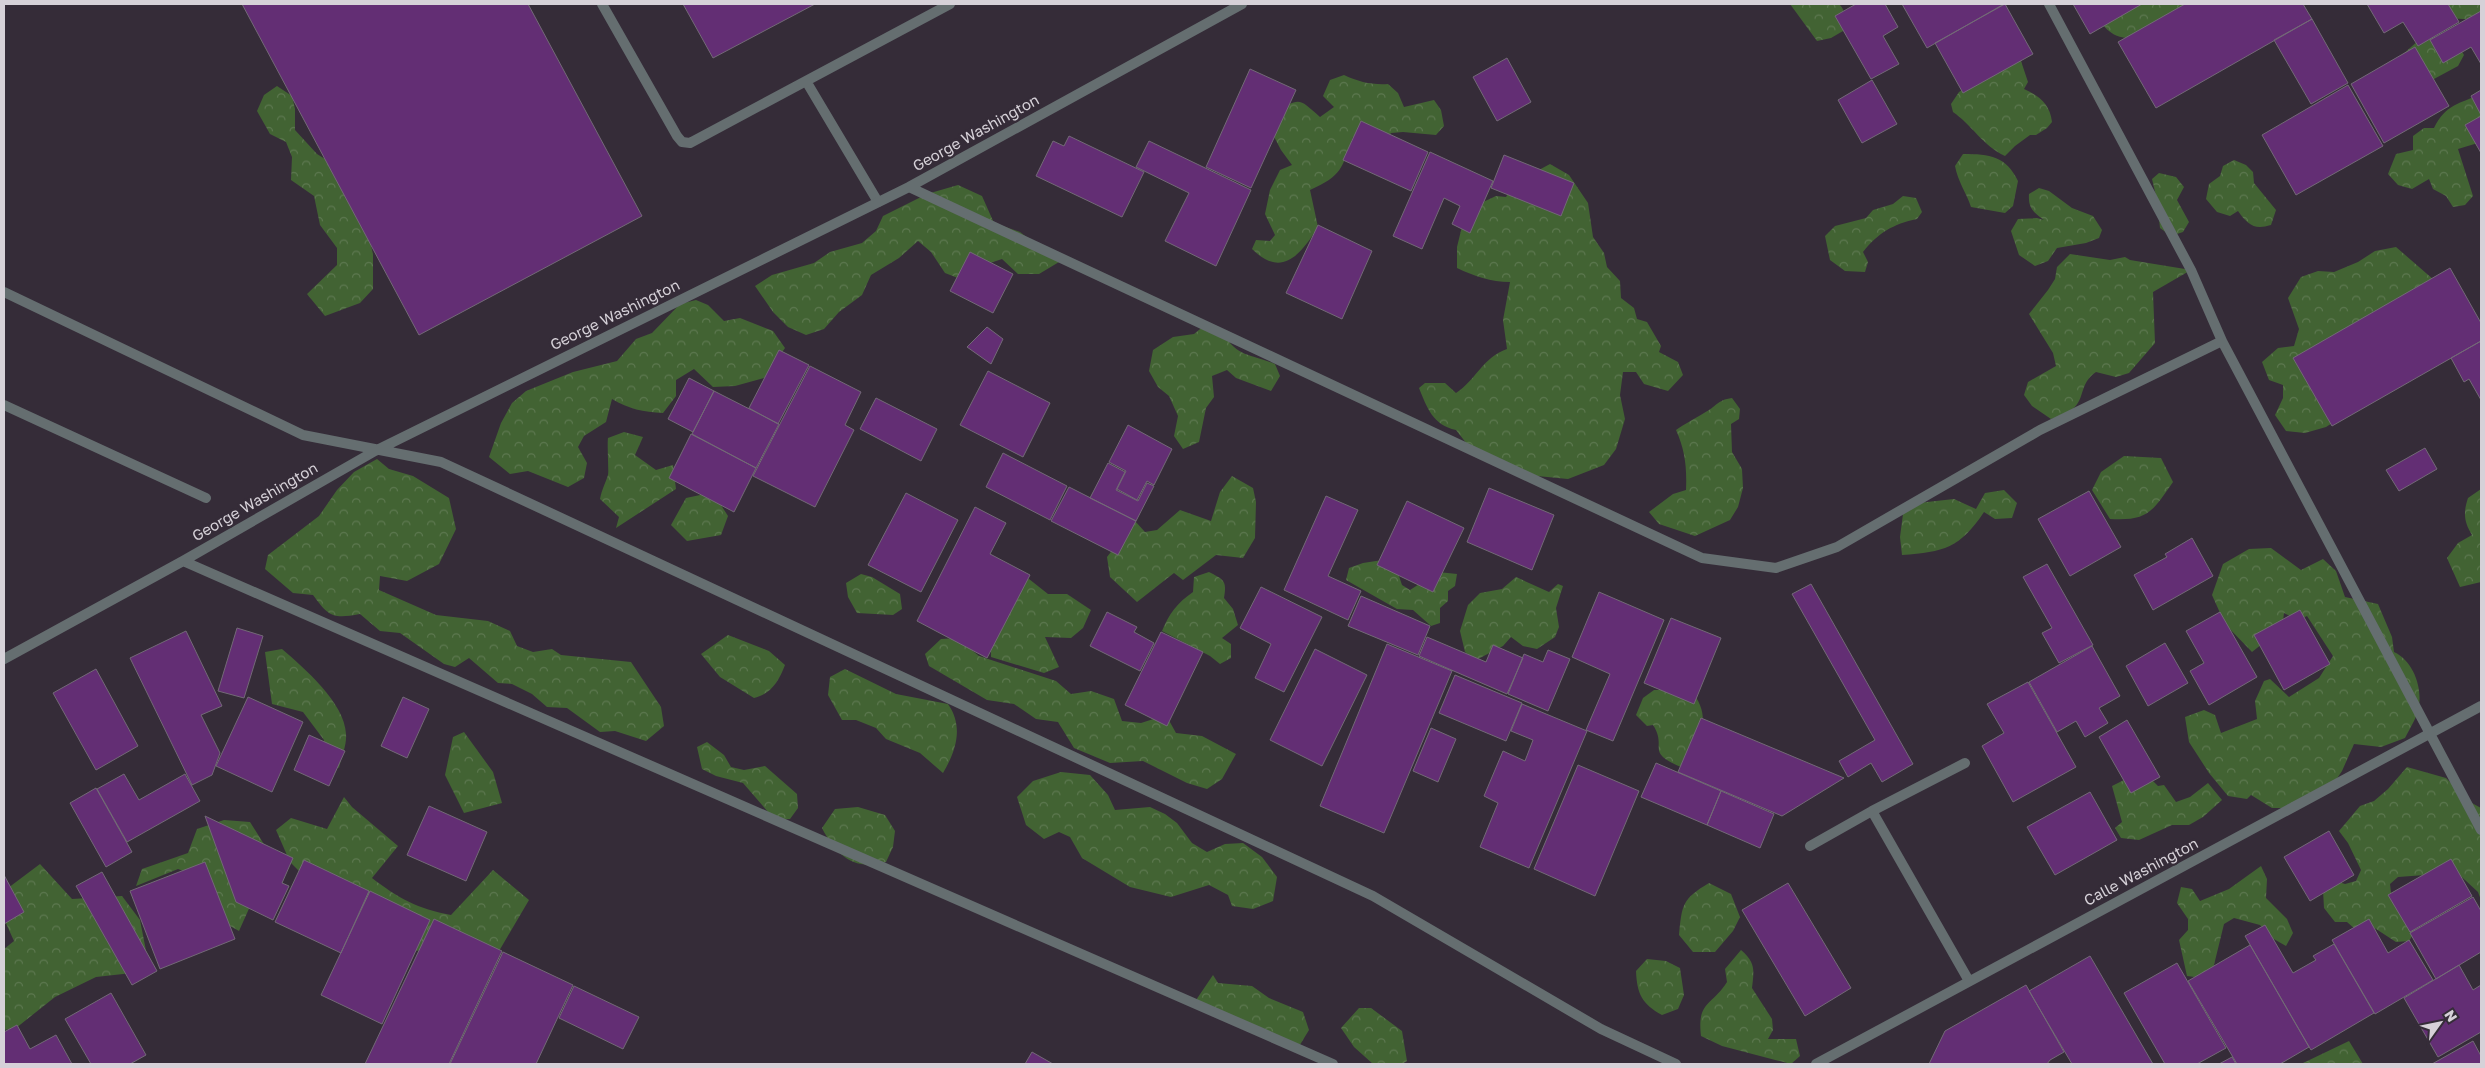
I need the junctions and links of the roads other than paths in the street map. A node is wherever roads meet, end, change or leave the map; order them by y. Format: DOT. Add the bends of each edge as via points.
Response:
graph roads {
  1 [pos="602,4"];
  2 [pos="950,4"];
  3 [pos="1242,4"];
  4 [pos="2049,4"];
  5 [pos="806,81"];
  6 [pos="909,187"];
  7 [pos="878,202"];
  8 [pos="4,292"];
  9 [pos="2222,341"];
  10 [pos="4,405"];
  11 [pos="375,451"];
  12 [pos="206,498"];
  13 [pos="183,561"];
  14 [pos="4,659"];
  15 [pos="2481,706"];
  16 [pos="2430,734"];
  17 [pos="1965,764"];
  18 [pos="1872,811"];
  19 [pos="2481,830"];
  20 [pos="1810,846"];
  21 [pos="1969,981"];
  22 [pos="1333,1064"];
  23 [pos="1676,1064"];
  24 [pos="1816,1064"];
  1 -- 5 [label="street" via="682,142 690,143"];
  2 -- 5 [label="street"];
  3 -- 6 [label="street, George Washington"];
  4 -- 9 [label="street" via="2191,270"];
  5 -- 7 [label="street"];
  6 -- 7 [label="street, George Washington"];
  6 -- 9 [label="street" via="1702,558 1776,568 1836,547 2040,430"];
  7 -- 11 [label="street, George Washington"];
  8 -- 11 [label="street" via="303,435"];
  9 -- 16 [label="street"];
  10 -- 12 [label="street"];
  11 -- 13 [label="street, George Washington"];
  11 -- 23 [label="street" via="441,462 1364,892 1601,1029"];
  13 -- 14 [label="street, George Washington"];
  13 -- 22 [label="street"];
  15 -- 16 [label="street, Calle Washington"];
  16 -- 19 [label="street"];
  16 -- 21 [label="street, Calle Washington"];
  17 -- 18 [label="street"];
  18 -- 20 [label="street"];
  18 -- 21 [label="street"];
  21 -- 24 [label="street, Calle Washington"];
}
